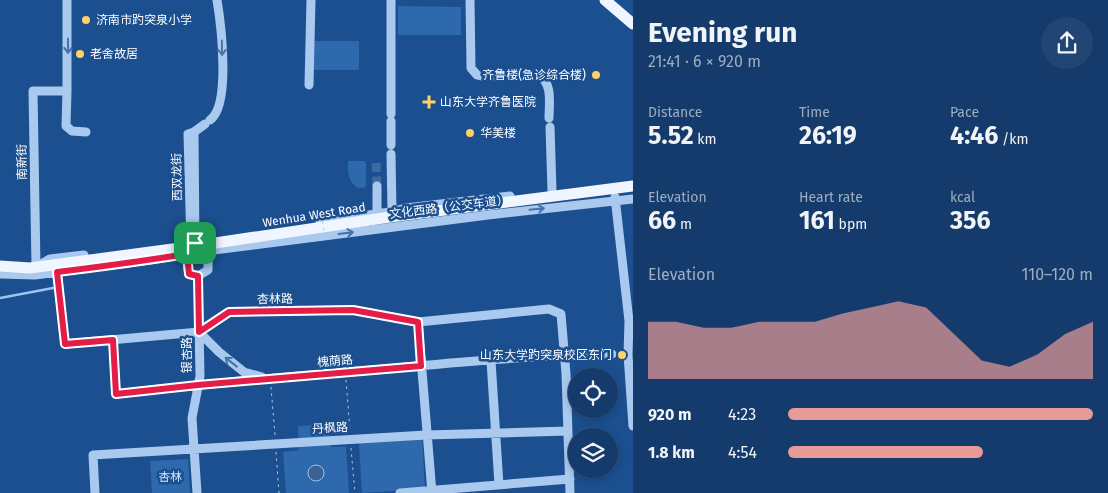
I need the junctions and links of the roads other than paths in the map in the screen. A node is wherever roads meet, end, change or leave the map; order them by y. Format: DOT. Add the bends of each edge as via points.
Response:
graph roads {
  1 [pos="67,0"];
  2 [pos="217,0"];
  3 [pos="311,0"];
  4 [pos="390,0"];
  5 [pos="470,0"];
  6 [pos="605,0"];
  7 [pos="618,0"];
  8 [pos="633,14"];
  9 [pos="633,24"];
  10 [pos="309,85"];
  11 [pos="68,91"];
  12 [pos="86,132"];
  13 [pos="633,181"];
  14 [pos="377,186"];
  15 [pos="633,186"];
  16 [pos="614,189"];
  17 [pos="552,191"];
  18 [pos="633,199"];
  19 [pos="616,204"];
  20 [pos="392,212"];
  21 [pos="377,214"];
  22 [pos="195,250"];
  23 [pos="0,266"];
  24 [pos="36,267"];
  25 [pos="57,272"];
  26 [pos="0,274"];
  27 [pos="198,277"];
  28 [pos="418,322"];
  29 [pos="199,332"];
  30 [pos="113,340"];
  31 [pos="612,354"];
  32 [pos="564,355"];
  33 [pos="491,360"];
  34 [pos="421,366"];
  35 [pos="270,379"];
  36 [pos="198,385"];
  37 [pos="633,426"];
  38 [pos="568,431"];
  39 [pos="496,433"];
  40 [pos="426,435"];
  41 [pos="194,449"];
  42 [pos="570,479"];
  43 [pos="499,485"];
  44 [pos="432,492"];
  45 [pos="95,493"];
  46 [pos="197,493"];
  47 [pos="400,493"];
  48 [pos="570,493"];
  1 -- 11 [label="street, one-way"];
  2 -- 22 [label="street, 西双龙街, one-way" via="222,43 222,98 216,116 188,134"];
  3 -- 10 [label="street"];
  4 -- 20 [label="street"];
  5 -- 17 [label="street" via="471,68 484,76 539,76 548,84"];
  6 -- 9 [label="main road"];
  7 -- 8 [label="main road"];
  11 -- 12 [label="street" via="66,126 72,131"];
  11 -- 24 [label="street, 南新街" via="33,91"];
  13 -- 17 [label="street"];
  14 -- 21 [label="street"];
  15 -- 16 [label="main road, Wenhua West Road"];
  16 -- 19 [label="street"];
  16 -- 22 [label="main road, Wenhua West Road" via="399,216"];
  17 -- 20 [label="street"];
  18 -- 19 [label="street, 文化西路（公交车道）"];
  22 -- 19 [label="street, 文化西路（公交车道）, one-way" via="488,215"];
  19 -- 37 [label="street" via="629,321"];
  20 -- 21 [label="street"];
  21 -- 22 [label="street"];
  22 -- 24 [label="main road, Wenhua West Road"];
  22 -- 25 [label="street, 文化西路（公交车道）"];
  22 -- 27 [label="street" via="189,274"];
  22 -- 27 [label="street, 银杏路" via="208,270"];
  23 -- 24 [label="main road, Wenhua West Road"];
  25 -- 26 [label="street, 文化西路（公交车道）"];
  25 -- 30 [label="street, 杏林路" via="65,344"];
  27 -- 29 [label="street, 银杏路"];
  28 -- 29 [label="street, 杏林路" via="353,310 229,312"];
  28 -- 32 [label="street, 杏林路" via="549,309 561,314"];
  28 -- 34 [label="street"];
  29 -- 30 [label="street, 杏林路"];
  35 -- 29 [label="street, one-way" via="244,372"];
  29 -- 36 [label="street, 银杏路"];
  30 -- 36 [label="street, 槐荫路" via="116,394"];
  31 -- 32 [label="street, 槐荫路"];
  32 -- 33 [label="street, 槐荫路"];
  32 -- 38 [label="street"];
  33 -- 34 [label="street, 槐荫路"];
  33 -- 39 [label="street"];
  34 -- 35 [label="street, 槐荫路"];
  34 -- 40 [label="street"];
  35 -- 36 [label="street, 槐荫路"];
  36 -- 41 [label="street, 银杏路" via="192,418"];
  38 -- 39 [label="street, 丹枫路"];
  39 -- 40 [label="street, 丹枫路"];
  39 -- 43 [label="street"];
  40 -- 41 [label="street, 丹枫路"];
  40 -- 44 [label="street"];
  41 -- 45 [label="street, 丹枫路" via="93,455"];
  41 -- 46 [label="street, 银杏路"];
  42 -- 43 [label="street"];
  42 -- 48 [label="street"];
  43 -- 44 [label="street"];
  44 -- 47 [label="street"];
}
